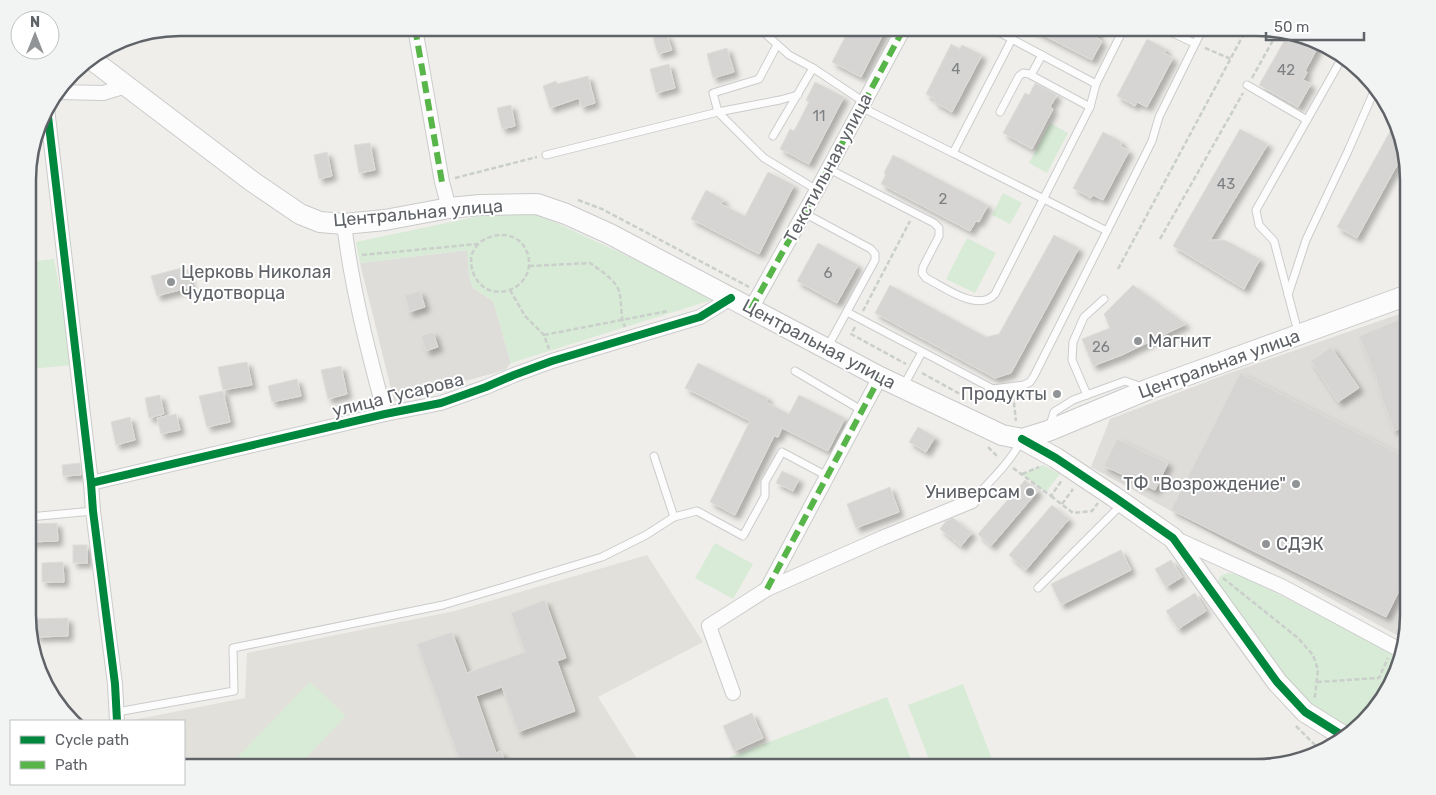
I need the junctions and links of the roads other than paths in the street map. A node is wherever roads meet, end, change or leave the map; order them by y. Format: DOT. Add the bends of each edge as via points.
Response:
graph roads {
  1 [pos="416,36"];
  2 [pos="768,36"];
  3 [pos="900,36"];
  4 [pos="1006,36"];
  5 [pos="1120,36"];
  6 [pos="1179,36"];
  7 [pos="1198,36"];
  8 [pos="1012,39"];
  9 [pos="1194,43"];
  10 [pos="778,45"];
  11 [pos="1042,55"];
  12 [pos="97,63"];
  13 [pos="1339,63"];
  14 [pos="813,68"];
  15 [pos="1032,76"];
  16 [pos="1096,84"];
  17 [pos="1247,85"];
  18 [pos="126,86"];
  19 [pos="67,92"];
  20 [pos="798,95"];
  21 [pos="1372,96"];
  22 [pos="862,104"];
  23 [pos="1090,106"];
  24 [pos="718,112"];
  25 [pos="1000,112"];
  26 [pos="1307,120"];
  27 [pos="49,122"];
  28 [pos="774,136"];
  29 [pos="953,153"];
  30 [pos="546,155"];
  31 [pos="829,168"];
  32 [pos="818,190"];
  33 [pos="1043,199"];
  34 [pos="449,208"];
  35 [pos="804,213"];
  36 [pos="344,224"];
  37 [pos="1107,231"];
  38 [pos="1288,296"];
  39 [pos="731,298"];
  40 [pos="1399,298"];
  41 [pos="1104,299"];
  42 [pos="751,309"];
  43 [pos="846,312"];
  44 [pos="1298,335"];
  45 [pos="827,349"];
  46 [pos="922,352"];
  47 [pos="795,371"];
  48 [pos="880,377"];
  49 [pos="902,388"];
  50 [pos="1149,389"];
  51 [pos="1086,395"];
  52 [pos="863,411"];
  53 [pos="385,414"];
  54 [pos="1048,431"];
  55 [pos="1018,437"];
  56 [pos="654,456"];
  57 [pos="827,476"];
  58 [pos="91,483"];
  59 [pos="972,501"];
  60 [pos="1123,502"];
  61 [pos="93,511"];
  62 [pos="36,516"];
  63 [pos="674,517"];
  64 [pos="1173,538"];
  65 [pos="1038,588"];
  66 [pos="767,589"];
  67 [pos="1396,647"];
  68 [pos="733,693"];
  69 [pos="117,717"];
  70 [pos="1338,733"];
  1 -- 34 [label="street"];
  2 -- 10 [label="lane"];
  3 -- 22 [label="street, Текстильная улица"];
  4 -- 8 [label="lane"];
  5 -- 16 [label="lane"];
  6 -- 9 [label="lane"];
  7 -- 9 [label="lane"];
  8 -- 11 [label="lane"];
  8 -- 29 [label="lane"];
  9 -- 37 [label="lane" via="1159,116 1152,141"];
  10 -- 14 [label="lane"];
  10 -- 24 [label="lane" via="759,79 713,93"];
  11 -- 15 [label="lane"];
  11 -- 16 [label="lane"];
  12 -- 18 [label="main road, Центральная улица"];
  13 -- 26 [label="lane"];
  14 -- 20 [label="lane"];
  14 -- 22 [label="lane"];
  15 -- 23 [label="lane"];
  15 -- 25 [label="lane" via="1023,73 1019,76"];
  16 -- 23 [label="lane"];
  17 -- 26 [label="lane"];
  18 -- 19 [label="street" via="103,93"];
  18 -- 36 [label="main road, Центральная улица" via="300,214 320,222"];
  20 -- 24 [label="lane"];
  20 -- 28 [label="lane"];
  21 -- 38 [label="lane" via="1306,240"];
  22 -- 29 [label="lane"];
  22 -- 31 [label="street, Текстильная улица"];
  23 -- 33 [label="lane"];
  24 -- 30 [label="lane"];
  24 -- 32 [label="lane" via="764,158"];
  26 -- 38 [label="lane" via="1256,210 1259,225 1274,242"];
  27 -- 58 [label="street"];
  29 -- 33 [label="lane"];
  31 -- 32 [label="street, Текстильная улица"];
  31 -- 33 [label="lane" via="934,223 939,228 939,236 922,273 926,278 977,302 995,294"];
  32 -- 35 [label="street, Текстильная улица"];
  33 -- 37 [label="lane"];
  34 -- 36 [label="main road, Центральная улица"];
  34 -- 39 [label="main road, Центральная улица" via="537,204 610,234"];
  35 -- 42 [label="street, Текстильная улица"];
  35 -- 43 [label="lane" via="875,254"];
  36 -- 53 [label="street" via="364,334"];
  37 -- 46 [label="lane" via="1030,382 993,389"];
  38 -- 44 [label="lane"];
  39 -- 42 [label="main road, Центральная улица"];
  39 -- 53 [label="street, улица Гусарова" via="700,317 552,361 441,403"];
  40 -- 44 [label="main road, Центральная улица"];
  41 -- 51 [label="lane" via="1084,317 1073,342 1072,360"];
  42 -- 45 [label="main road, Центральная улица"];
  43 -- 45 [label="lane"];
  43 -- 46 [label="lane"];
  44 -- 50 [label="main road, Центральная улица"];
  45 -- 48 [label="main road, Центральная улица"];
  46 -- 49 [label="lane"];
  47 -- 52 [label="lane"];
  48 -- 49 [label="main road, Центральная улица"];
  48 -- 52 [label="street"];
  49 -- 55 [label="main road, Центральная улица" via="1002,435"];
  50 -- 51 [label="lane" via="1125,381"];
  50 -- 54 [label="main road, Центральная улица"];
  51 -- 54 [label="lane" via="1054,412"];
  52 -- 57 [label="street"];
  53 -- 58 [label="street, улица Гусарова"];
  54 -- 55 [label="main road, Центральная улица"];
  55 -- 59 [label="lane" via="1006,463"];
  55 -- 60 [label="main road"];
  56 -- 63 [label="lane"];
  57 -- 63 [label="lane" via="782,452 765,482 765,496 743,536 697,512"];
  57 -- 66 [label="street"];
  58 -- 61 [label="street"];
  59 -- 66 [label="street"];
  60 -- 64 [label="main road"];
  60 -- 65 [label="lane"];
  61 -- 62 [label="lane"];
  61 -- 69 [label="street"];
  63 -- 69 [label="lane" via="602,557 504,587 443,605 233,648 234,691"];
  64 -- 67 [label="street" via="1283,587"];
  64 -- 70 [label="main road" via="1278,682 1305,712"];
  66 -- 68 [label="street" via="709,626"];
}
